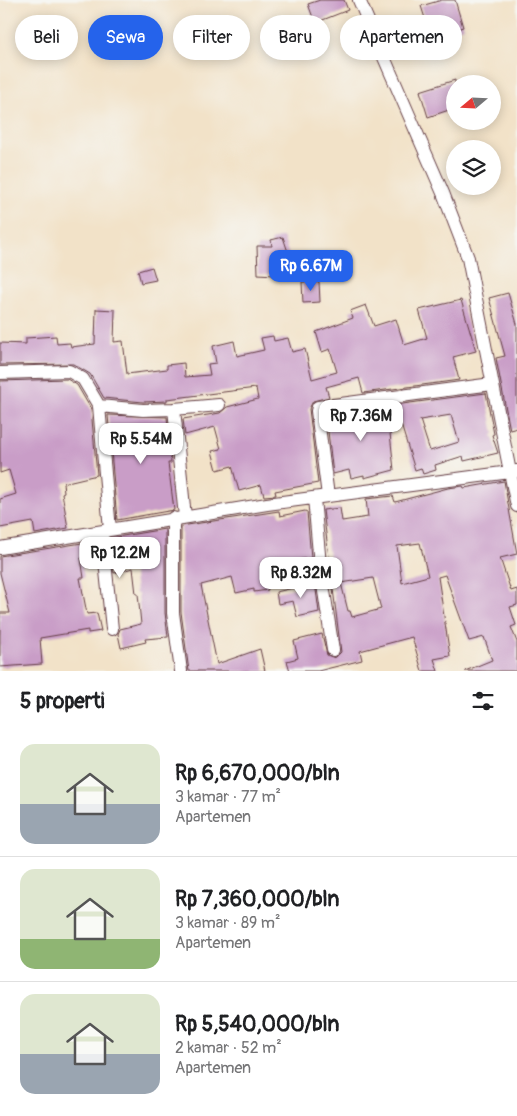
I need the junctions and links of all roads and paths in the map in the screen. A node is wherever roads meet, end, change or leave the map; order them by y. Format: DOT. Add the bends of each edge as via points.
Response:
graph roads {
  1 [pos="359,0"];
  2 [pos="0,373"];
  3 [pos="492,384"];
  4 [pos="218,405"];
  5 [pos="99,406"];
  6 [pos="174,409"];
  7 [pos="514,471"];
  8 [pos="328,496"];
  9 [pos="314,498"];
  10 [pos="517,506"];
  11 [pos="179,518"];
  12 [pos="106,531"];
  13 [pos="0,548"];
  14 [pos="112,628"];
  15 [pos="333,650"];
  16 [pos="181,671"];
  1 -- 3 [label="street" via="468,258"];
  2 -- 5 [label="street" via="69,371 83,379"];
  3 -- 7 [label="street"];
  3 -- 8 [label="street" via="318,407"];
  4 -- 6 [label="street"];
  5 -- 6 [label="street"];
  5 -- 12 [label="street"];
  6 -- 11 [label="street"];
  7 -- 8 [label="street"];
  7 -- 10 [label="street"];
  8 -- 9 [label="street"];
  9 -- 11 [label="street"];
  9 -- 15 [label="street"];
  11 -- 12 [label="street"];
  11 -- 16 [label="street" via="173,613"];
  12 -- 13 [label="street"];
  12 -- 14 [label="street"];
}
